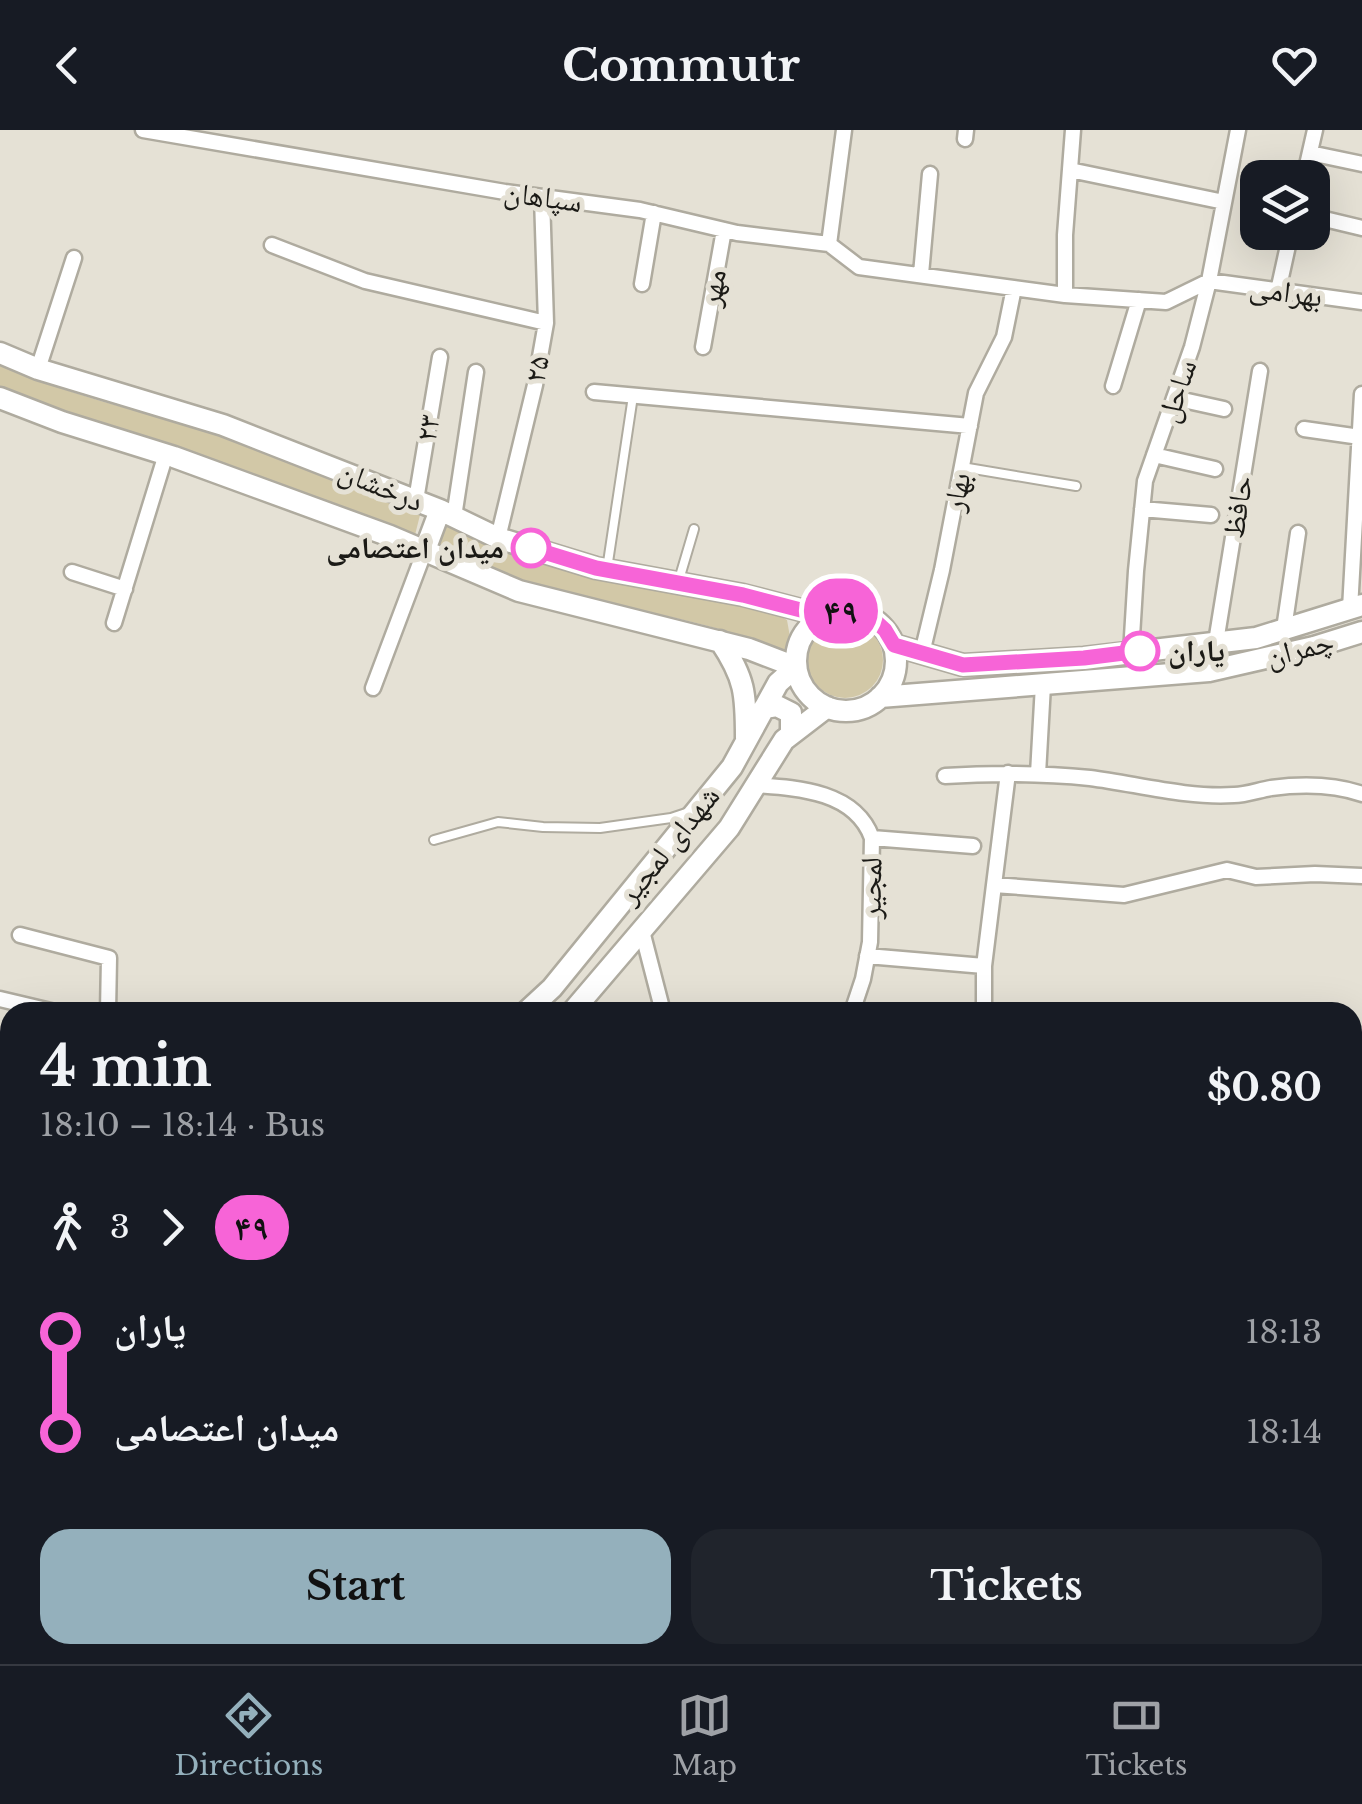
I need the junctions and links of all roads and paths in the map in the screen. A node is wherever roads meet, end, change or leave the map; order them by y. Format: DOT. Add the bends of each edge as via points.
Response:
graph roads {
  1 [pos="143,130"];
  2 [pos="844,130"];
  3 [pos="1072,130"];
  4 [pos="1238,130"];
  5 [pos="1315,130"];
  6 [pos="1310,153"];
  7 [pos="1308,160"];
  8 [pos="1362,164"];
  9 [pos="1070,170"];
  10 [pos="930,174"];
  11 [pos="542,197"];
  12 [pos="1224,202"];
  13 [pos="654,213"];
  14 [pos="1330,220"];
  15 [pos="1362,228"];
  16 [pos="724,230"];
  17 [pos="829,244"];
  18 [pos="272,245"];
  19 [pos="1287,250"];
  20 [pos="74,258"];
  21 [pos="921,274"];
  22 [pos="1209,281"];
  23 [pos="642,284"];
  24 [pos="1014,288"];
  25 [pos="1278,291"];
  26 [pos="1065,294"];
  27 [pos="1139,300"];
  28 [pos="1362,302"];
  29 [pos="546,322"];
  30 [pos="703,347"];
  31 [pos="0,353"];
  32 [pos="440,357"];
  33 [pos="38,369"];
  34 [pos="1260,371"];
  35 [pos="476,372"];
  36 [pos="1112,386"];
  37 [pos="594,392"];
  38 [pos="1362,394"];
  39 [pos="633,396"];
  40 [pos="0,398"];
  41 [pos="1174,398"];
  42 [pos="1224,409"];
  43 [pos="970,426"];
  44 [pos="1304,429"];
  45 [pos="1360,436"];
  46 [pos="166,454"];
  47 [pos="1154,455"];
  48 [pos="962,468"];
  49 [pos="1215,468"];
  50 [pos="1076,486"];
  51 [pos="416,500"];
  52 [pos="1142,508"];
  53 [pos="447,513"];
  54 [pos="1212,515"];
  55 [pos="694,529"];
  56 [pos="1298,533"];
  57 [pos="498,538"];
  58 [pos="425,550"];
  59 [pos="607,570"];
  60 [pos="72,572"];
  61 [pos="678,583"];
  62 [pos="125,588"];
  63 [pos="1356,607"];
  64 [pos="824,616"];
  65 [pos="114,622"];
  66 [pos="1284,629"];
  67 [pos="1362,632"];
  68 [pos="720,642"];
  69 [pos="1216,642"];
  70 [pos="894,645"];
  71 [pos="922,652"];
  72 [pos="1131,653"];
  73 [pos="796,667"];
  74 [pos="1043,685"];
  75 [pos="373,688"];
  76 [pos="880,697"];
  77 [pos="828,707"];
  78 [pos="764,708"];
  79 [pos="792,734"];
  80 [pos="746,742"];
  81 [pos="1008,773"];
  82 [pos="1038,774"];
  83 [pos="944,776"];
  84 [pos="756,785"];
  85 [pos="1362,794"];
  86 [pos="698,808"];
  87 [pos="872,838"];
  88 [pos="434,840"];
  89 [pos="973,846"];
  90 [pos="1362,876"];
  91 [pos="994,885"];
  92 [pos="642,931"];
  93 [pos="20,935"];
  94 [pos="868,956"];
  95 [pos="984,966"];
  96 [pos="108,1002"];
  97 [pos="537,1002"];
  98 [pos="581,1002"];
  99 [pos="660,1002"];
  100 [pos="855,1002"];
  101 [pos="984,1002"];
  1 -- 11 [label="street, سپاهان"];
  2 -- 17 [label="street"];
  3 -- 9 [label="street"];
  4 -- 12 [label="street, ساحل"];
  5 -- 6 [label="street"];
  6 -- 7 [label="street"];
  6 -- 8 [label="street"];
  9 -- 12 [label="street"];
  9 -- 26 [label="street"];
  10 -- 21 [label="street"];
  11 -- 13 [label="street, سپاهان"];
  11 -- 29 [label="street, ۲۵"];
  12 -- 22 [label="street, ساحل"];
  13 -- 16 [label="street, سپاهان"];
  13 -- 23 [label="street"];
  14 -- 15 [label="street"];
  16 -- 17 [label="street, سپاهان"];
  16 -- 30 [label="street, مهر"];
  17 -- 21 [label="street" via="860,267"];
  18 -- 29 [label="street" via="365,281"];
  19 -- 25 [label="street"];
  20 -- 33 [label="street"];
  21 -- 24 [label="street"];
  22 -- 25 [label="street, بهرامی"];
  22 -- 27 [label="street" via="1166,302"];
  22 -- 41 [label="street, ساحل"];
  24 -- 26 [label="street"];
  24 -- 43 [label="street, بهار" via="1004,337 976,393"];
  25 -- 28 [label="street, بهرامی"];
  26 -- 27 [label="street"];
  27 -- 36 [label="street"];
  29 -- 57 [label="street, ۲۵"];
  31 -- 33 [label="main road, درخشان"];
  32 -- 51 [label="street, ۲۳"];
  33 -- 51 [label="main road, درخشان" via="224,426"];
  34 -- 69 [label="street, حافظ"];
  35 -- 53 [label="street"];
  37 -- 39 [label="street"];
  38 -- 45 [label="street"];
  39 -- 43 [label="street"];
  39 -- 59 [label="lane"];
  40 -- 46 [label="main road, درخشان"];
  41 -- 42 [label="street"];
  41 -- 47 [label="street, ساحل"];
  43 -- 48 [label="street, بهار"];
  44 -- 45 [label="street"];
  45 -- 63 [label="street"];
  46 -- 58 [label="main road, درخشان"];
  46 -- 62 [label="street"];
  47 -- 49 [label="street"];
  47 -- 52 [label="street, ساحل"];
  48 -- 50 [label="lane"];
  48 -- 71 [label="street, بهار"];
  51 -- 53 [label="main road, درخشان"];
  52 -- 54 [label="street"];
  52 -- 72 [label="street, ساحل"];
  53 -- 57 [label="main road, درخشان"];
  53 -- 58 [label="main road"];
  55 -- 61 [label="lane"];
  56 -- 66 [label="street"];
  57 -- 59 [label="main road, درخشان"];
  58 -- 68 [label="main road, درخشان" via="519,590"];
  58 -- 75 [label="street"];
  59 -- 61 [label="main road, درخشان"];
  60 -- 62 [label="street"];
  61 -- 64 [label="main road, درخشان"];
  62 -- 65 [label="street"];
  63 -- 66 [label="main road, چمران"];
  64 -- 70 [label="main road" via="857,612 873,619"];
  64 -- 73 [label="main road" via="802,637"];
  66 -- 69 [label="main road, چمران"];
  67 -- 74 [label="main road, چمران" via="1209,671"];
  68 -- 73 [label="main road, درخشان"];
  68 -- 80 [label="main road" via="746,694"];
  69 -- 72 [label="main road, چمران"];
  70 -- 71 [label="main road, چمران"];
  70 -- 76 [label="main road" via="894,673"];
  71 -- 72 [label="main road, چمران" via="963,665"];
  73 -- 77 [label="main road" via="806,691"];
  73 -- 78 [label="main road, شهدای لمجیر"];
  74 -- 76 [label="main road, چمران"];
  74 -- 82 [label="street"];
  76 -- 77 [label="main road" via="855,710"];
  77 -- 79 [label="main road, شهدای لمجیر"];
  78 -- 79 [label="main road" via="791,713"];
  78 -- 80 [label="main road, شهدای لمجیر"];
  79 -- 84 [label="main road, شهدای لمجیر"];
  80 -- 86 [label="main road, شهدای لمجیر"];
  81 -- 82 [label="street"];
  81 -- 83 [label="street"];
  81 -- 91 [label="street"];
  82 -- 85 [label="street" via="1192,793 1235,795 1304,785"];
  84 -- 87 [label="street, لمجیر" via="834,799 852,808"];
  84 -- 92 [label="main road, شهدای لمجیر" via="729,828"];
  86 -- 88 [label="lane" via="600,828 498,822"];
  86 -- 97 [label="main road, شهدای لمجیر"];
  87 -- 89 [label="street"];
  87 -- 94 [label="street, لمجیر"];
  90 -- 91 [label="street" via="1256,877 1227,870 1124,895"];
  91 -- 95 [label="street"];
  92 -- 98 [label="main road, شهدای لمجیر"];
  92 -- 99 [label="street"];
  93 -- 96 [label="street" via="109,958"];
  94 -- 95 [label="street"];
  94 -- 100 [label="street, لمجیر"];
  95 -- 101 [label="street"];
}
